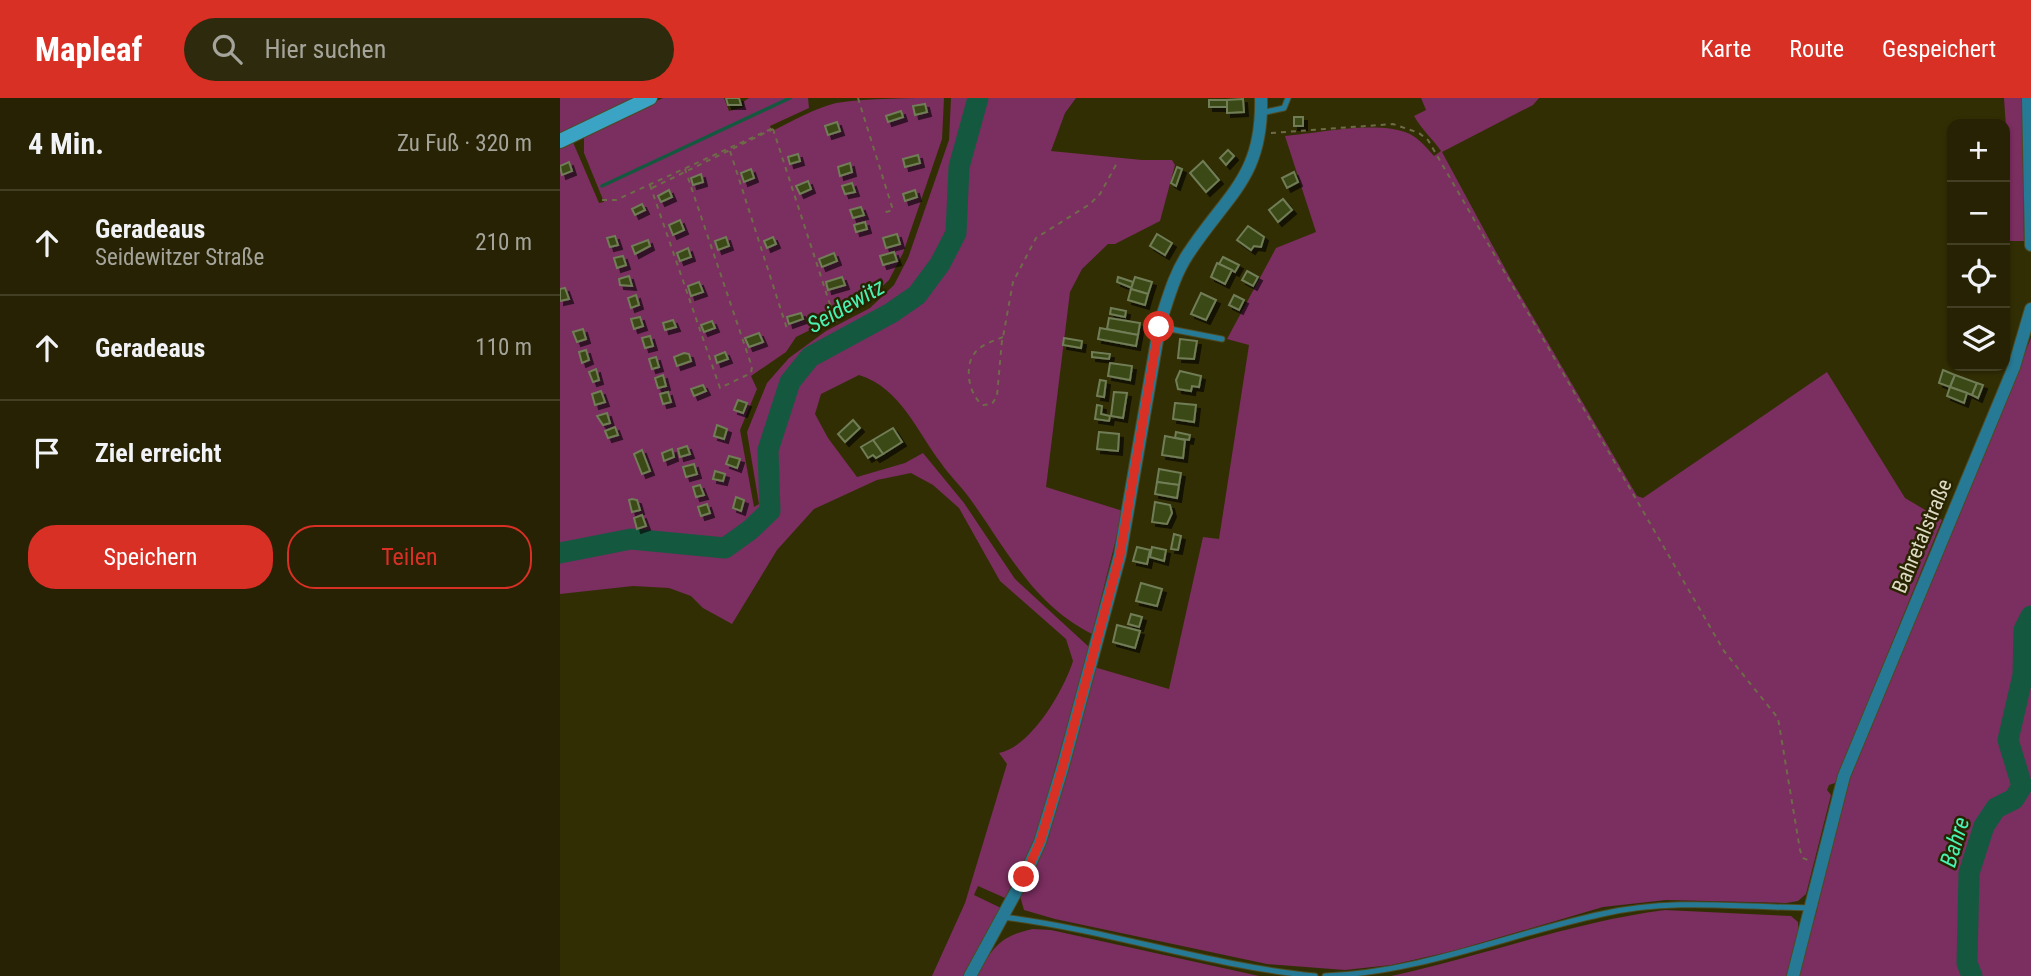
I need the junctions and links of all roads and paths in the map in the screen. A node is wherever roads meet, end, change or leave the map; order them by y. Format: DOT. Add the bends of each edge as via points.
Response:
graph roads {
  1 [pos="650,98"];
  2 [pos="858,98"];
  3 [pos="1261,98"];
  4 [pos="1288,98"];
  5 [pos="2028,98"];
  6 [pos="1261,113"];
  7 [pos="773,129"];
  8 [pos="1261,133"];
  9 [pos="560,141"];
  10 [pos="730,151"];
  11 [pos="1117,163"];
  12 [pos="685,171"];
  13 [pos="651,186"];
  14 [pos="602,200"];
  15 [pos="883,214"];
  16 [pos="2031,245"];
  17 [pos="2031,309"];
  18 [pos="836,323"];
  19 [pos="1159,327"];
  20 [pos="788,332"];
  21 [pos="1003,337"];
  22 [pos="1222,339"];
  23 [pos="1820,867"];
  24 [pos="1810,908"];
  25 [pos="1003,917"];
  26 [pos="970,976"];
  27 [pos="1315,976"];
  28 [pos="1325,976"];
  29 [pos="1793,976"];
  1 -- 9 [label="main road"];
  2 -- 15 [label="path" via="893,210"];
  3 -- 6 [label="street"];
  4 -- 6 [label="lane" via="1284,108"];
  5 -- 16 [label="street"];
  6 -- 8 [label="street"];
  7 -- 10 [label="path"];
  7 -- 12 [label="path"];
  7 -- 18 [label="path"];
  8 -- 19 [label="street" via="1251,167 1177,274"];
  8 -- 23 [label="path" via="1393,124 1427,140 1724,651 1778,718 1800,850 1803,858"];
  10 -- 12 [label="path"];
  10 -- 20 [label="path"];
  11 -- 21 [label="path" via="1095,199 1035,238 1013,282"];
  12 -- 13 [label="path"];
  12 -- 13 [label="path" via="752,368 751,373 720,388"];
  13 -- 14 [label="path" via="616,200"];
  17 -- 23 [label="street, Bahretalstraße" via="2014,367 1844,776"];
  19 -- 22 [label="lane"];
  19 -- 25 [label="street" via="1120,555 1040,842"];
  21 -- 21 [label="path" via="998,396 992,404 983,405 972,388 969,362 975,351"];
  23 -- 24 [label="street, Bahretalstraße"];
  24 -- 28 [label="lane" via="1666,904 1602,914 1453,956"];
  24 -- 29 [label="street, Bahretalstraße"];
  25 -- 26 [label="street"];
  25 -- 27 [label="lane" via="1052,923 1266,971"];
}
